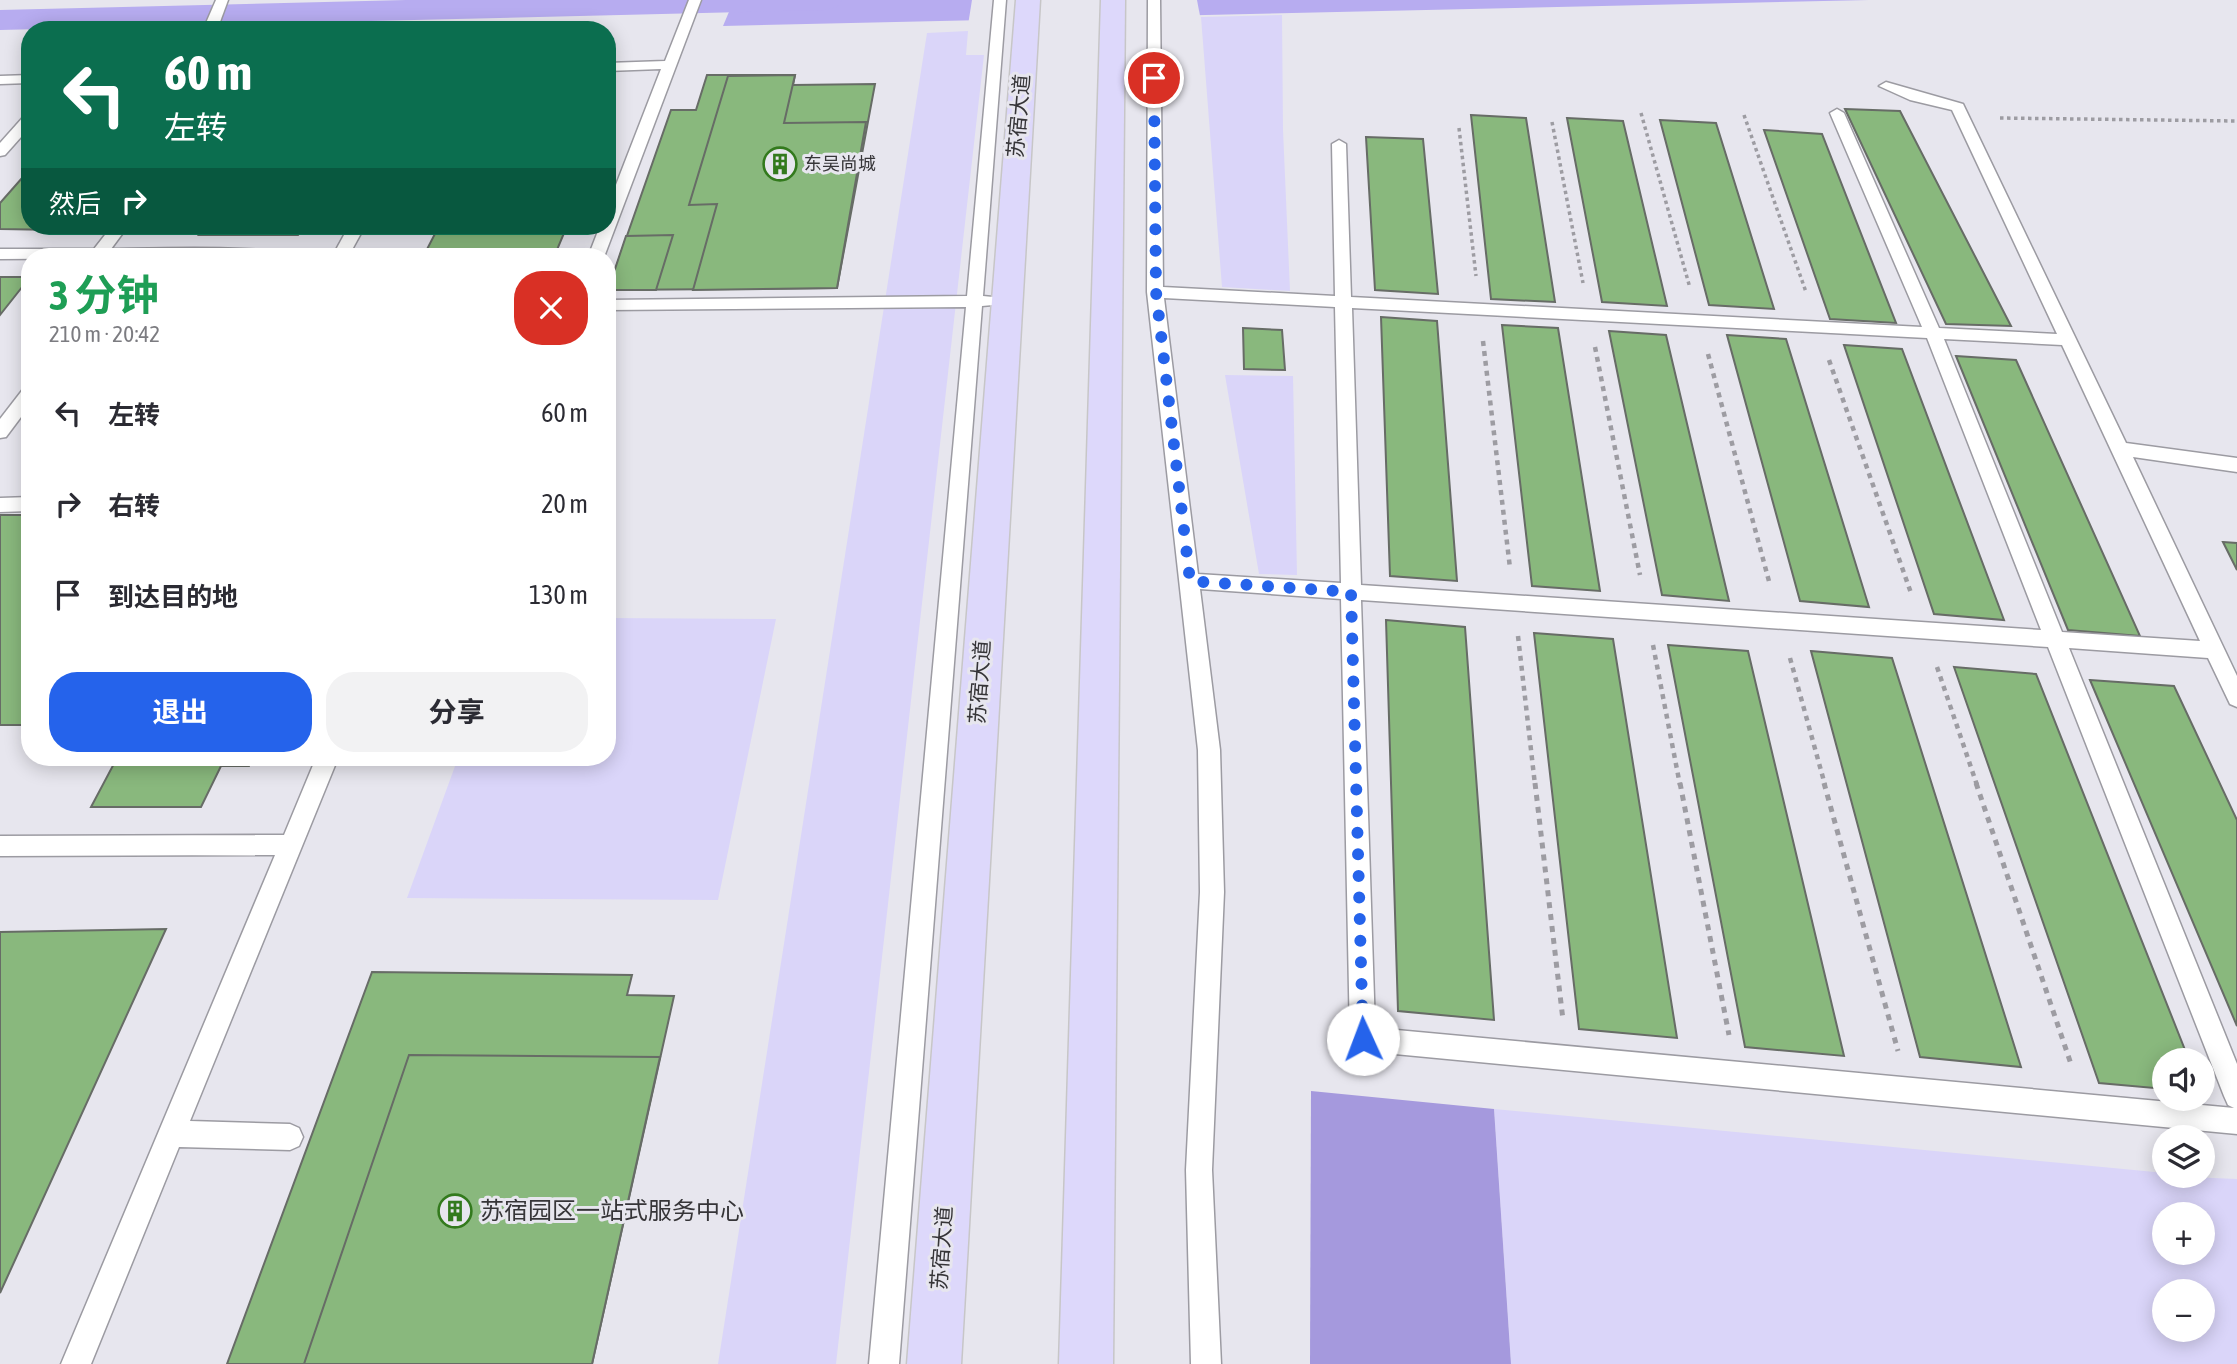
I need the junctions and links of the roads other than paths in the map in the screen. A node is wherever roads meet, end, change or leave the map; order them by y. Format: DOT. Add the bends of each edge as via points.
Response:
graph roads {
  1 [pos="222,0"];
  2 [pos="695,0"];
  3 [pos="1000,0"];
  4 [pos="1028,0"];
  5 [pos="1154,0"];
  6 [pos="1113,17"];
  7 [pos="214,21"];
  8 [pos="1012,34"];
  9 [pos="670,65"];
  10 [pos="616,67"];
  11 [pos="21,79"];
  12 [pos="0,80"];
  13 [pos="1886,86"];
  14 [pos="1837,113"];
  15 [pos="21,128"];
  16 [pos="1339,144"];
  17 [pos="0,152"];
  18 [pos="616,205"];
  19 [pos="0,254"];
  20 [pos="21,254"];
  21 [pos="1156,292"];
  22 [pos="990,301"];
  23 [pos="1344,302"];
  24 [pos="616,304"];
  25 [pos="1933,333"];
  26 [pos="2068,340"];
  27 [pos="21,404"];
  28 [pos="0,432"];
  29 [pos="2119,449"];
  30 [pos="2237,465"];
  31 [pos="21,504"];
  32 [pos="0,505"];
  33 [pos="1190,581"];
  34 [pos="1351,592"];
  35 [pos="2055,639"];
  36 [pos="2214,650"];
  37 [pos="2237,698"];
  38 [pos="324,766"];
  39 [pos="292,845"];
  40 [pos="0,846"];
  41 [pos="2237,1096"];
  42 [pos="2237,1121"];
  43 [pos="171,1134"];
  44 [pos="290,1137"];
  45 [pos="76,1364"];
  46 [pos="884,1364"];
  47 [pos="934,1364"];
  48 [pos="1086,1364"];
  49 [pos="1206,1364"];
  1 -- 7 [label="lane"];
  2 -- 9 [label="lane"];
  3 -- 8 [label="lane"];
  4 -- 8 [label="main road, 苏宿大道"];
  5 -- 21 [label="lane"];
  6 -- 48 [label="main road"];
  8 -- 22 [label="main road, 苏宿大道"];
  9 -- 10 [label="lane"];
  9 -- 18 [label="lane"];
  11 -- 12 [label="lane"];
  13 -- 26 [label="lane" via="1958,107"];
  14 -- 25 [label="lane"];
  15 -- 17 [label="lane"];
  16 -- 23 [label="lane"];
  19 -- 20 [label="lane"];
  21 -- 23 [label="lane"];
  21 -- 33 [label="lane"];
  22 -- 24 [label="lane"];
  22 -- 46 [label="lane"];
  22 -- 47 [label="main road, 苏宿大道"];
  23 -- 25 [label="lane"];
  23 -- 34 [label="lane"];
  25 -- 26 [label="lane"];
  25 -- 35 [label="lane"];
  26 -- 29 [label="lane"];
  27 -- 28 [label="lane"];
  29 -- 30 [label="lane"];
  29 -- 36 [label="lane"];
  31 -- 32 [label="lane"];
  33 -- 34 [label="lane"];
  33 -- 49 [label="lane" via="1209,750 1212,892 1199,1170"];
  34 -- 35 [label="lane"];
  34 -- 42 [label="lane" via="1363,1039"];
  35 -- 36 [label="lane"];
  35 -- 41 [label="lane"];
  36 -- 37 [label="lane"];
  38 -- 39 [label="lane"];
  39 -- 40 [label="lane"];
  39 -- 43 [label="lane"];
  43 -- 44 [label="lane"];
  43 -- 45 [label="lane"];
}
